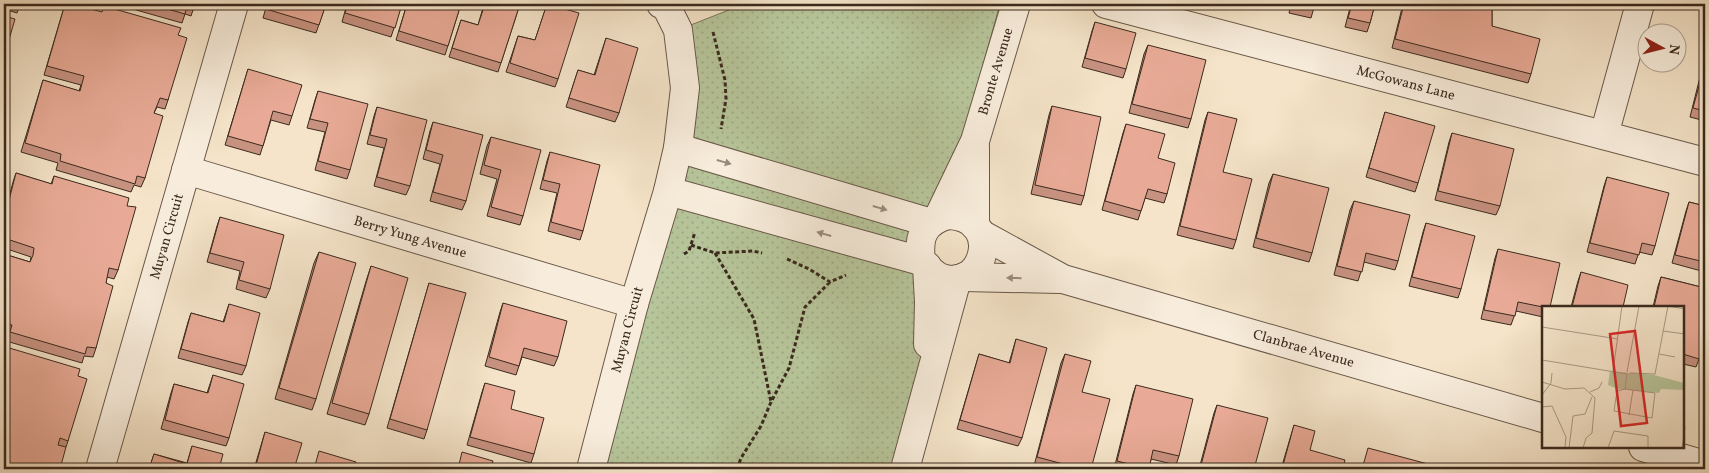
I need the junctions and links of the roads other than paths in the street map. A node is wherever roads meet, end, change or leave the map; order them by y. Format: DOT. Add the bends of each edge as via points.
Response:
graph roads {
  1 [pos="234,4"];
  2 [pos="662,4"];
  3 [pos="1016,4"];
  4 [pos="1106,4"];
  5 [pos="1640,4"];
  6 [pos="1604,135"];
  7 [pos="975,141"];
  8 [pos="678,148"];
  9 [pos="1705,162"];
  10 [pos="186,170"];
  11 [pos="668,191"];
  12 [pos="935,220"];
  13 [pos="978,230"];
  14 [pos="924,264"];
  15 [pos="961,278"];
  16 [pos="1063,279"];
  17 [pos="634,304"];
  18 [pos="926,393"];
  19 [pos="1542,418"];
  20 [pos="1646,448"];
  21 [pos="1705,465"];
  22 [pos="100,469"];
  23 [pos="591,469"];
  24 [pos="905,469"];
  1 -- 10 [label="street, Muyan Circuit"];
  2 -- 8 [label="street, Muyan Circuit" via="678,30 685,88"];
  3 -- 7 [label="street, Bronte Avenue"];
  4 -- 6 [label="street, McGowans Lane"];
  5 -- 6 [label="street"];
  6 -- 9 [label="street, McGowans Lane"];
  7 -- 12 [label="street, Bronte Avenue"];
  7 -- 13 [label="street, Bronte Avenue"];
  8 -- 11 [label="street, Muyan Circuit"];
  8 -- 12 [label="street, one-way"];
  10 -- 17 [label="street, Berry Yung Avenue"];
  10 -- 22 [label="street, Muyan Circuit"];
  14 -- 11 [label="street, one-way"];
  11 -- 17 [label="street, Muyan Circuit"];
  12 -- 13 [label="street" via="948,215 958,216 968,219"];
  12 -- 14 [label="street" via="924,231 920,242"];
  13 -- 15 [label="street" via="984,244 983,254 973,272"];
  13 -- 16 [label="street, Clanbrae Avenue"];
  14 -- 15 [label="street" via="939,277"];
  14 -- 18 [label="street" via="929,302"];
  16 -- 15 [label="street, Clanbrae Avenue, one-way"];
  15 -- 18 [label="street"];
  16 -- 19 [label="street, Clanbrae Avenue"];
  17 -- 23 [label="street, Muyan Circuit"];
  18 -- 24 [label="street"];
  20 -- 21 [label="street"];
}
